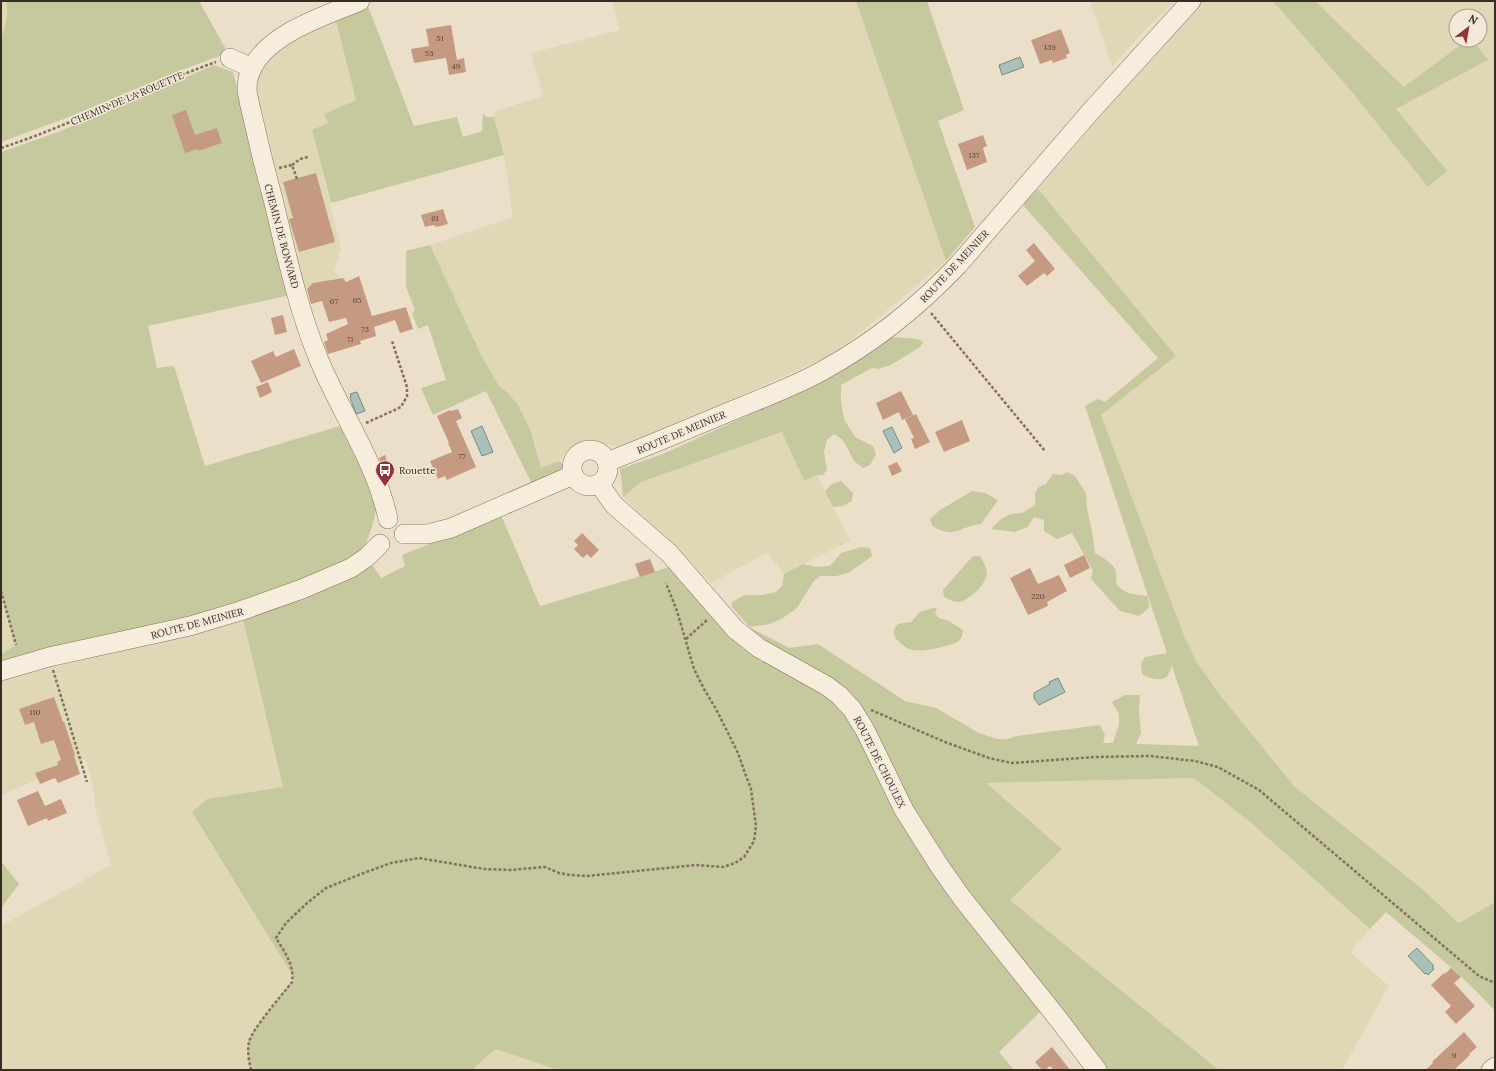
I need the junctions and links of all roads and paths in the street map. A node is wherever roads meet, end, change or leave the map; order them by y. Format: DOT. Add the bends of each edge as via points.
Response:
graph roads {
  1 [pos="360,1"];
  2 [pos="1191,1"];
  3 [pos="230,58"];
  4 [pos="252,68"];
  5 [pos="1,148"];
  6 [pos="308,157"];
  7 [pos="292,165"];
  8 [pos="265,172"];
  9 [pos="297,179"];
  10 [pos="922,301"];
  11 [pos="392,341"];
  12 [pos="353,428"];
  13 [pos="1045,451"];
  14 [pos="607,462"];
  15 [pos="573,475"];
  16 [pos="599,484"];
  17 [pos="388,519"];
  18 [pos="404,534"];
  19 [pos="380,544"];
  20 [pos="666,583"];
  21 [pos="1,592"];
  22 [pos="718,610"];
  23 [pos="686,640"];
  24 [pos="16,646"];
  25 [pos="49,657"];
  26 [pos="1,670"];
  27 [pos="865,707"];
  28 [pos="88,782"];
  29 [pos="1495,983"];
  30 [pos="1495,1067"];
  31 [pos="251,1070"];
  32 [pos="1097,1070"];
  33 [pos="1491,1070"];
  1 -- 4 [label="street, CHEMIN DE BONVARD" via="276,40 258,57"];
  2 -- 10 [label="street, ROUTE DE MEINIER" via="958,265"];
  3 -- 4 [label="street"];
  3 -- 5 [label="path, CHEMIN DE LA ROUETTE" via="186,73 59,127"];
  4 -- 8 [label="street, CHEMIN DE BONVARD" via="247,88"];
  6 -- 7 [label="path"];
  7 -- 8 [label="path"];
  7 -- 9 [label="path"];
  8 -- 12 [label="street, CHEMIN DE BONVARD" via="310,337"];
  10 -- 13 [label="path"];
  10 -- 14 [label="street, ROUTE DE MEINIER" via="885,331 822,371"];
  11 -- 12 [label="path" via="407,387 406,400 401,407 392,412"];
  12 -- 17 [label="street, CHEMIN DE BONVARD" via="381,491"];
  14 -- 15 [label="street" via="599,452 581,452 572,462"];
  14 -- 16 [label="street" via="607,475"];
  15 -- 16 [label="street" via="576,480 587,486"];
  15 -- 18 [label="street" via="450,528 428,534"];
  16 -- 22 [label="street, ROUTE DE CHOULEX" via="614,505 669,553"];
  17 -- 18 [label="street" via="398,521"];
  17 -- 19 [label="street" via="377,526"];
  18 -- 19 [label="street" via="402,540 392,547"];
  19 -- 25 [label="street, ROUTE DE MEINIER" via="351,568 240,611 183,628"];
  20 -- 23 [label="path"];
  21 -- 24 [label="path"];
  22 -- 23 [label="path"];
  22 -- 32 [label="street, ROUTE DE CHOULEX" via="759,648 827,686 852,708 904,810 940,867"];
  23 -- 31 [label="path" via="694,669 738,753 751,789 756,833 744,857 723,867 696,866 587,876 559,873 545,866 510,870 484,869 419,858 391,863 326,888 291,918 276,938 293,969 293,977 249,1042"];
  25 -- 26 [label="street, ROUTE DE MEINIER"];
  25 -- 28 [label="path"];
  27 -- 29 [label="path" via="945,742 989,758 1012,763 1150,756 1195,761 1218,767 1259,790 1479,976"];
  30 -- 33 [label="street"];
}
